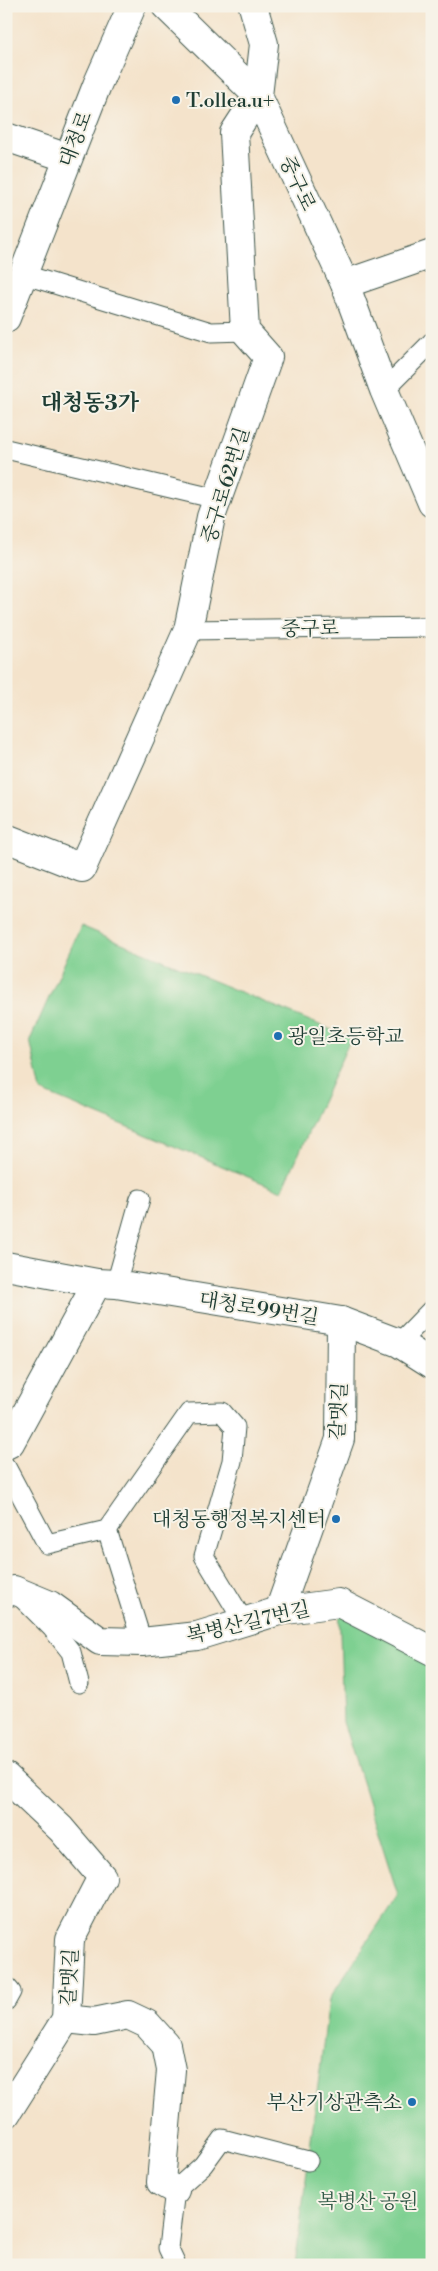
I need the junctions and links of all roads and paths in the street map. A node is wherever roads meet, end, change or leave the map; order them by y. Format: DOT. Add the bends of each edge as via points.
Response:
graph roads {
  1 [pos="132,6"];
  2 [pos="166,6"];
  3 [pos="253,6"];
  4 [pos="258,96"];
  5 [pos="6,137"];
  6 [pos="68,158"];
  7 [pos="432,254"];
  8 [pos="22,274"];
  9 [pos="345,284"];
  10 [pos="8,309"];
  11 [pos="245,330"];
  12 [pos="432,342"];
  13 [pos="384,390"];
  14 [pos="6,448"];
  15 [pos="217,499"];
  16 [pos="432,504"];
  17 [pos="432,626"];
  18 [pos="188,630"];
  19 [pos="6,838"];
  20 [pos="140,1199"];
  21 [pos="6,1266"];
  22 [pos="107,1284"];
  23 [pos="432,1309"];
  24 [pos="341,1321"];
  25 [pos="399,1342"];
  26 [pos="432,1364"];
  27 [pos="6,1445"];
  28 [pos="6,1467"];
  29 [pos="107,1530"];
  30 [pos="10,1592"];
  31 [pos="279,1611"];
  32 [pos="244,1622"];
  33 [pos="142,1642"];
  34 [pos="432,1650"];
  35 [pos="79,1683"];
  36 [pos="6,1777"];
  37 [pos="6,1986"];
  38 [pos="6,2001"];
  39 [pos="66,2019"];
  40 [pos="6,2114"];
  41 [pos="308,2161"];
  42 [pos="174,2190"];
  43 [pos="176,2265"];
  1 -- 6 [label="street, 대청로"];
  2 -- 4 [label="street, 중구로"];
  3 -- 4 [label="street" via="264,44"];
  4 -- 9 [label="street, 중구로"];
  4 -- 11 [label="street" via="234,133"];
  5 -- 6 [label="street"];
  6 -- 8 [label="street, 대청로"];
  7 -- 9 [label="street"];
  8 -- 10 [label="street, 대청로"];
  8 -- 11 [label="lane" via="211,332"];
  9 -- 13 [label="street, 중구로"];
  11 -- 15 [label="street, 중구로62번길" via="268,357"];
  12 -- 13 [label="lane"];
  13 -- 16 [label="street, 중구로"];
  14 -- 15 [label="lane"];
  15 -- 18 [label="street, 중구로62번길"];
  17 -- 18 [label="lane, 중구로"];
  18 -- 19 [label="street, 중구로62번길" via="82,868"];
  20 -- 22 [label="lane"];
  21 -- 22 [label="street, 대청로99번길"];
  22 -- 24 [label="street, 대청로99번길"];
  22 -- 27 [label="street"];
  23 -- 25 [label="lane"];
  24 -- 25 [label="street, 대청로99번길"];
  24 -- 31 [label="street, 갈맷길" via="340,1439"];
  25 -- 26 [label="street, 대청로99번길"];
  28 -- 29 [label="lane" via="47,1544"];
  29 -- 32 [label="lane" via="189,1412 222,1412 235,1428 232,1461 204,1556"];
  29 -- 33 [label="lane"];
  30 -- 33 [label="street, 복병산길7번길" via="50,1605 100,1640"];
  30 -- 35 [label="lane" via="52,1628 71,1652"];
  31 -- 32 [label="street, 복병산길7번길"];
  31 -- 34 [label="street, 복병산길7번길" via="339,1603"];
  32 -- 33 [label="street, 복병산길7번길" via="197,1636"];
  36 -- 39 [label="street, 갈맷길" via="61,1829 102,1877 70,1939"];
  37 -- 38 [label="lane" via="11,1992"];
  39 -- 40 [label="street, 갈맷길"];
  39 -- 42 [label="street" via="94,2022 128,2015 147,2024 166,2046 172,2070 161,2182"];
  41 -- 42 [label="lane" via="222,2139 203,2165"];
  42 -- 43 [label="lane" via="168,2248"];
}
